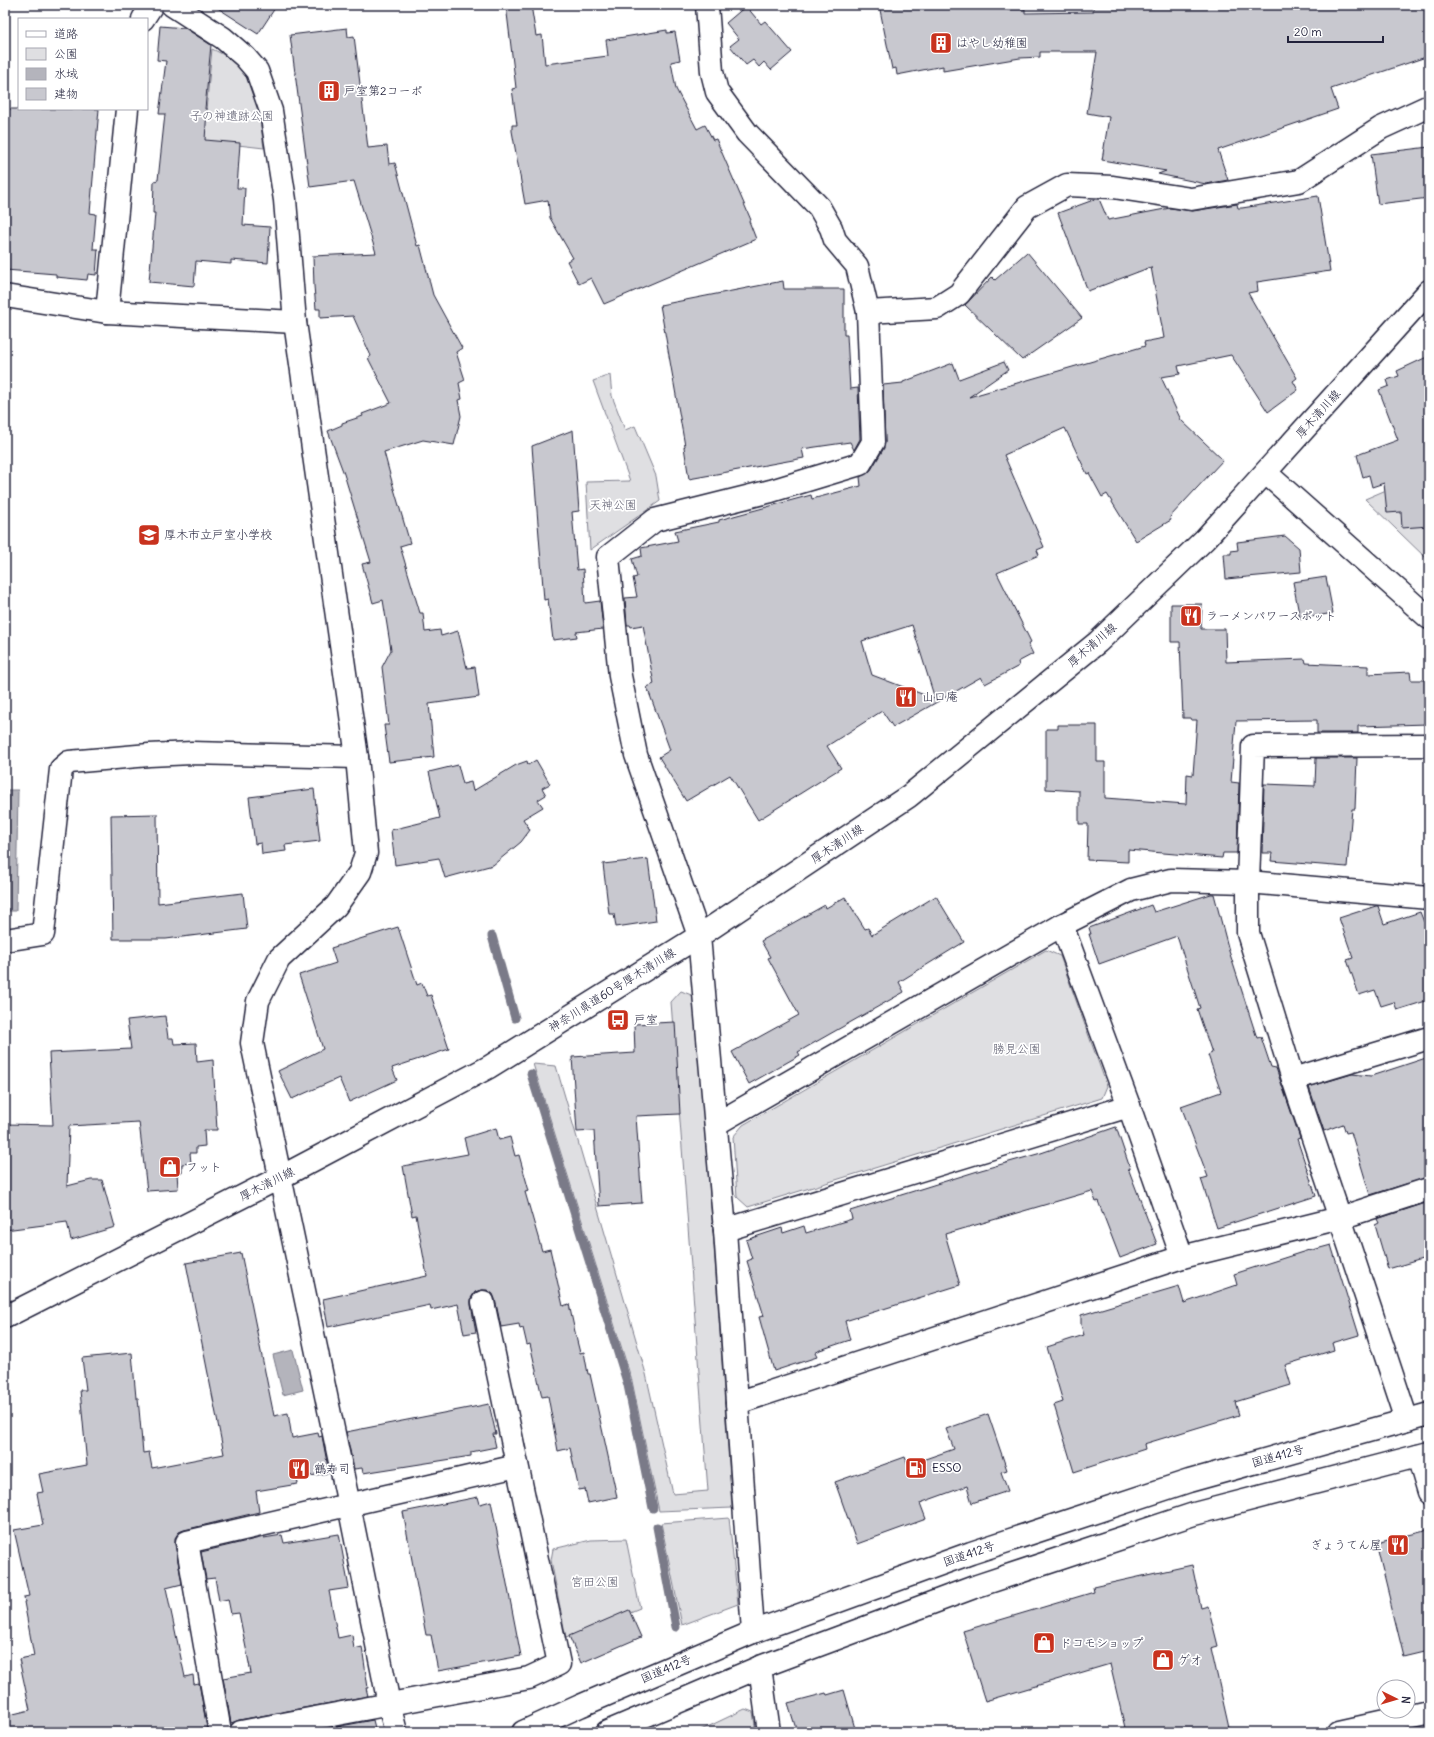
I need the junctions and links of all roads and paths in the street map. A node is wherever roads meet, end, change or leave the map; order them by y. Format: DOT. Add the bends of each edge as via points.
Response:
graph roads {
  1 [pos="152,5"];
  2 [pos="172,5"];
  3 [pos="707,5"];
  4 [pos="144,18"];
  5 [pos="1429,106"];
  6 [pos="127,110"];
  7 [pos="1429,291"];
  8 [pos="5,296"];
  9 [pos="107,312"];
  10 [pos="868,312"];
  11 [pos="295,322"];
  12 [pos="1266,473"];
  13 [pos="1429,618"];
  14 [pos="1429,745"];
  15 [pos="357,757"];
  16 [pos="1248,882"];
  17 [pos="1429,898"];
  18 [pos="1062,925"];
  19 [pos="698,936"];
  20 [pos="5,940"];
  21 [pos="1429,1038"];
  22 [pos="526,1044"];
  23 [pos="1292,1079"];
  24 [pos="1129,1106"];
  25 [pos="716,1124"];
  26 [pos="279,1178"];
  27 [pos="1429,1189"];
  28 [pos="1340,1218"];
  29 [pos="725,1230"];
  30 [pos="1182,1257"];
  31 [pos="482,1302"];
  32 [pos="5,1317"];
  33 [pos="737,1403"];
  34 [pos="1429,1414"];
  35 [pos="1407,1420"];
  36 [pos="1423,1455"];
  37 [pos="517,1466"];
  38 [pos="1429,1494"];
  39 [pos="349,1505"];
  40 [pos="753,1632"];
  41 [pos="760,1667"];
  42 [pos="389,1704"];
  43 [pos="1429,1712"];
  44 [pos="220,1732"];
  45 [pos="241,1732"];
  46 [pos="396,1732"];
  47 [pos="523,1732"];
  48 [pos="606,1732"];
  49 [pos="769,1732"];
  50 [pos="1340,1732"];
  1 -- 4 [label="main road"];
  2 -- 11 [label="main road" via="223,38 257,71 270,111 285,200"];
  3 -- 10 [label="main road" via="712,72 718,92 747,133 819,207 835,240 857,266"];
  5 -- 10 [label="main road" via="1381,128 1299,181 1191,199 1113,187 1067,185 1027,207 959,294 937,308"];
  6 -- 9 [label="main road"];
  7 -- 12 [label="main road, 厚木清川線"];
  8 -- 9 [label="main road"];
  9 -- 11 [label="main road"];
  10 -- 19 [label="main road" via="873,442 860,464 771,491 655,520 608,557 620,676 636,756"];
  11 -- 15 [label="main road"];
  12 -- 13 [label="main road"];
  12 -- 19 [label="main road, 厚木清川線" via="1205,539 1098,642 995,726 909,796"];
  14 -- 16 [label="main road" via="1253,746"];
  15 -- 20 [label="main road" via="192,753 69,762 61,769 42,934"];
  15 -- 26 [label="main road" via="366,853 360,872 336,906 278,959 258,1002 252,1043"];
  16 -- 17 [label="main road"];
  16 -- 18 [label="main road" via="1171,880 1131,890"];
  16 -- 23 [label="main road" via="1248,933"];
  18 -- 24 [label="main road"];
  18 -- 25 [label="main road"];
  19 -- 22 [label="main road, 神奈川県道60号厚木清川線"];
  19 -- 25 [label="main road"];
  21 -- 23 [label="main road"];
  22 -- 26 [label="main road, 厚木清川線" via="489,1067"];
  23 -- 28 [label="main road"];
  24 -- 29 [label="main road"];
  24 -- 30 [label="main road"];
  25 -- 29 [label="main road"];
  26 -- 32 [label="main road, 厚木清川線"];
  26 -- 39 [label="main road"];
  27 -- 28 [label="main road"];
  28 -- 30 [label="main road"];
  28 -- 35 [label="main road"];
  29 -- 33 [label="main road"];
  30 -- 33 [label="main road"];
  31 -- 37 [label="main road"];
  33 -- 40 [label="main road"];
  34 -- 35 [label="main road, 国道412号"];
  35 -- 40 [label="main road, 国道412号" via="1189,1481 971,1553"];
  36 -- 38 [label="main road"];
  36 -- 41 [label="main road" via="1186,1516 977,1586"];
  37 -- 39 [label="main road"];
  37 -- 42 [label="main road" via="559,1664 529,1678"];
  39 -- 42 [label="main road"];
  39 -- 44 [label="main road" via="188,1542"];
  40 -- 47 [label="main road, 国道412号"];
  41 -- 48 [label="main road"];
  41 -- 49 [label="main road"];
  42 -- 45 [label="main road"];
  42 -- 46 [label="main road"];
  43 -- 50 [label="main road"];
}
